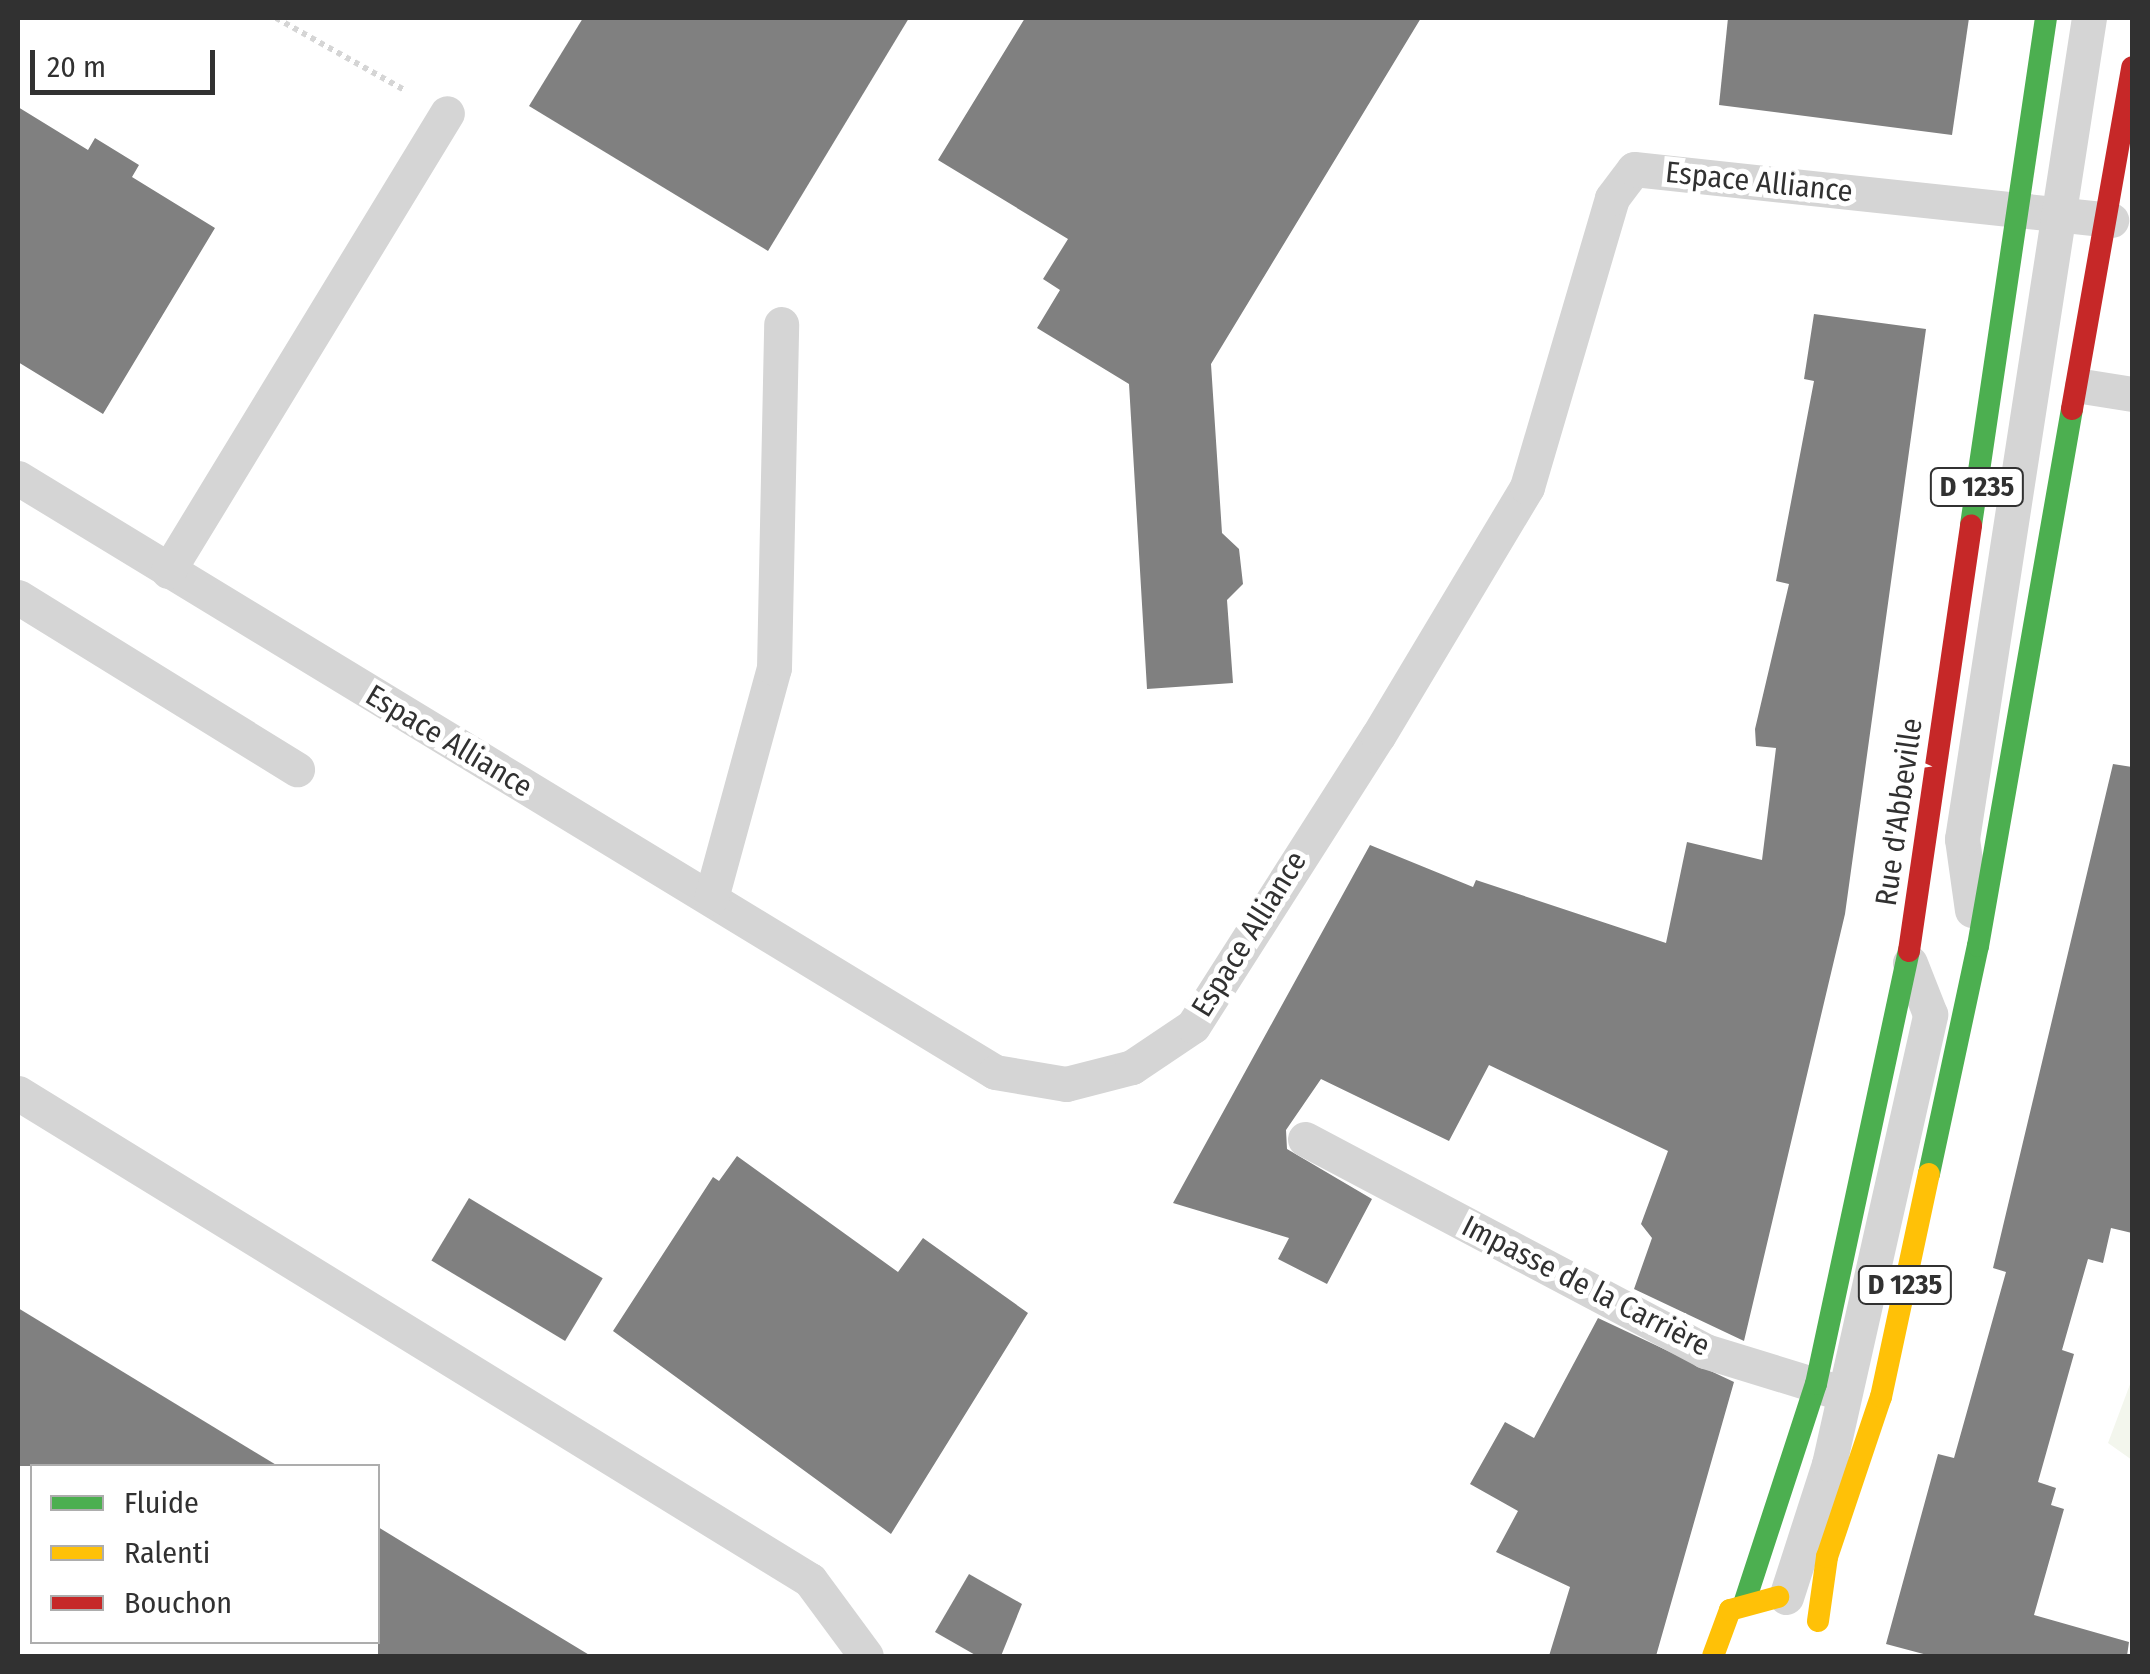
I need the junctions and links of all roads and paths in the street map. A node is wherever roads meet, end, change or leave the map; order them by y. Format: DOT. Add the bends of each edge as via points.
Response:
graph roads {
  1 [pos="276,18"];
  2 [pos="2046,18"];
  3 [pos="2088,18"];
  4 [pos="2132,67"];
  5 [pos="447,113"];
  6 [pos="2018,210"];
  7 [pos="2061,215"];
  8 [pos="2112,220"];
  9 [pos="781,324"];
  10 [pos="2082,386"];
  11 [pos="2132,394"];
  12 [pos="18,478"];
  13 [pos="168,571"];
  14 [pos="18,597"];
  15 [pos="297,769"];
  16 [pos="711,898"];
  17 [pos="1978,946"];
  18 [pos="1908,957"];
  19 [pos="18,1092"];
  20 [pos="1305,1139"];
  21 [pos="1828,1389"];
  22 [pos="1881,1396"];
  23 [pos="1786,1597"];
  24 [pos="1744,1602"];
  25 [pos="866,1656"];
  26 [pos="1713,1656"];
  1 -- 5 [label="path"];
  2 -- 6 [label="main road, Rue d'Abbeville / D 1235"];
  3 -- 7 [label="lane"];
  4 -- 8 [label="main road, D 1235"];
  5 -- 13 [label="lane"];
  6 -- 7 [label="lane, Espace Alliance"];
  6 -- 16 [label="lane, Espace Alliance" via="1634,169 1612,198 1527,487 1193,1026 1132,1067 1066,1084 995,1072"];
  6 -- 18 [label="main road, Rue d'Abbeville / D 1235"];
  7 -- 8 [label="lane, Espace Alliance"];
  7 -- 17 [label="lane" via="1962,839"];
  8 -- 10 [label="main road, D 1235"];
  9 -- 16 [label="lane" via="774,668"];
  10 -- 11 [label="lane"];
  10 -- 17 [label="main road, D 1235"];
  12 -- 13 [label="lane, Espace Alliance"];
  13 -- 16 [label="lane, Espace Alliance"];
  14 -- 15 [label="lane"];
  17 -- 22 [label="main road, D 1235"];
  18 -- 21 [label="lane" via="1930,1014"];
  19 -- 25 [label="lane" via="810,1580"];
  20 -- 21 [label="lane, Impasse de la Carrière" via="1706,1351"];
  21 -- 22 [label="lane, Impasse de la Carrière"];
  21 -- 23 [label="lane" via="1829,1464"];
  21 -- 24 [label="main road"];
  22 -- 23 [label="main road, D 1235" via="1827,1557 1821,1629"];
  23 -- 24 [label="main road"];
  24 -- 26 [label="main road" via="1720,1624"];
}
